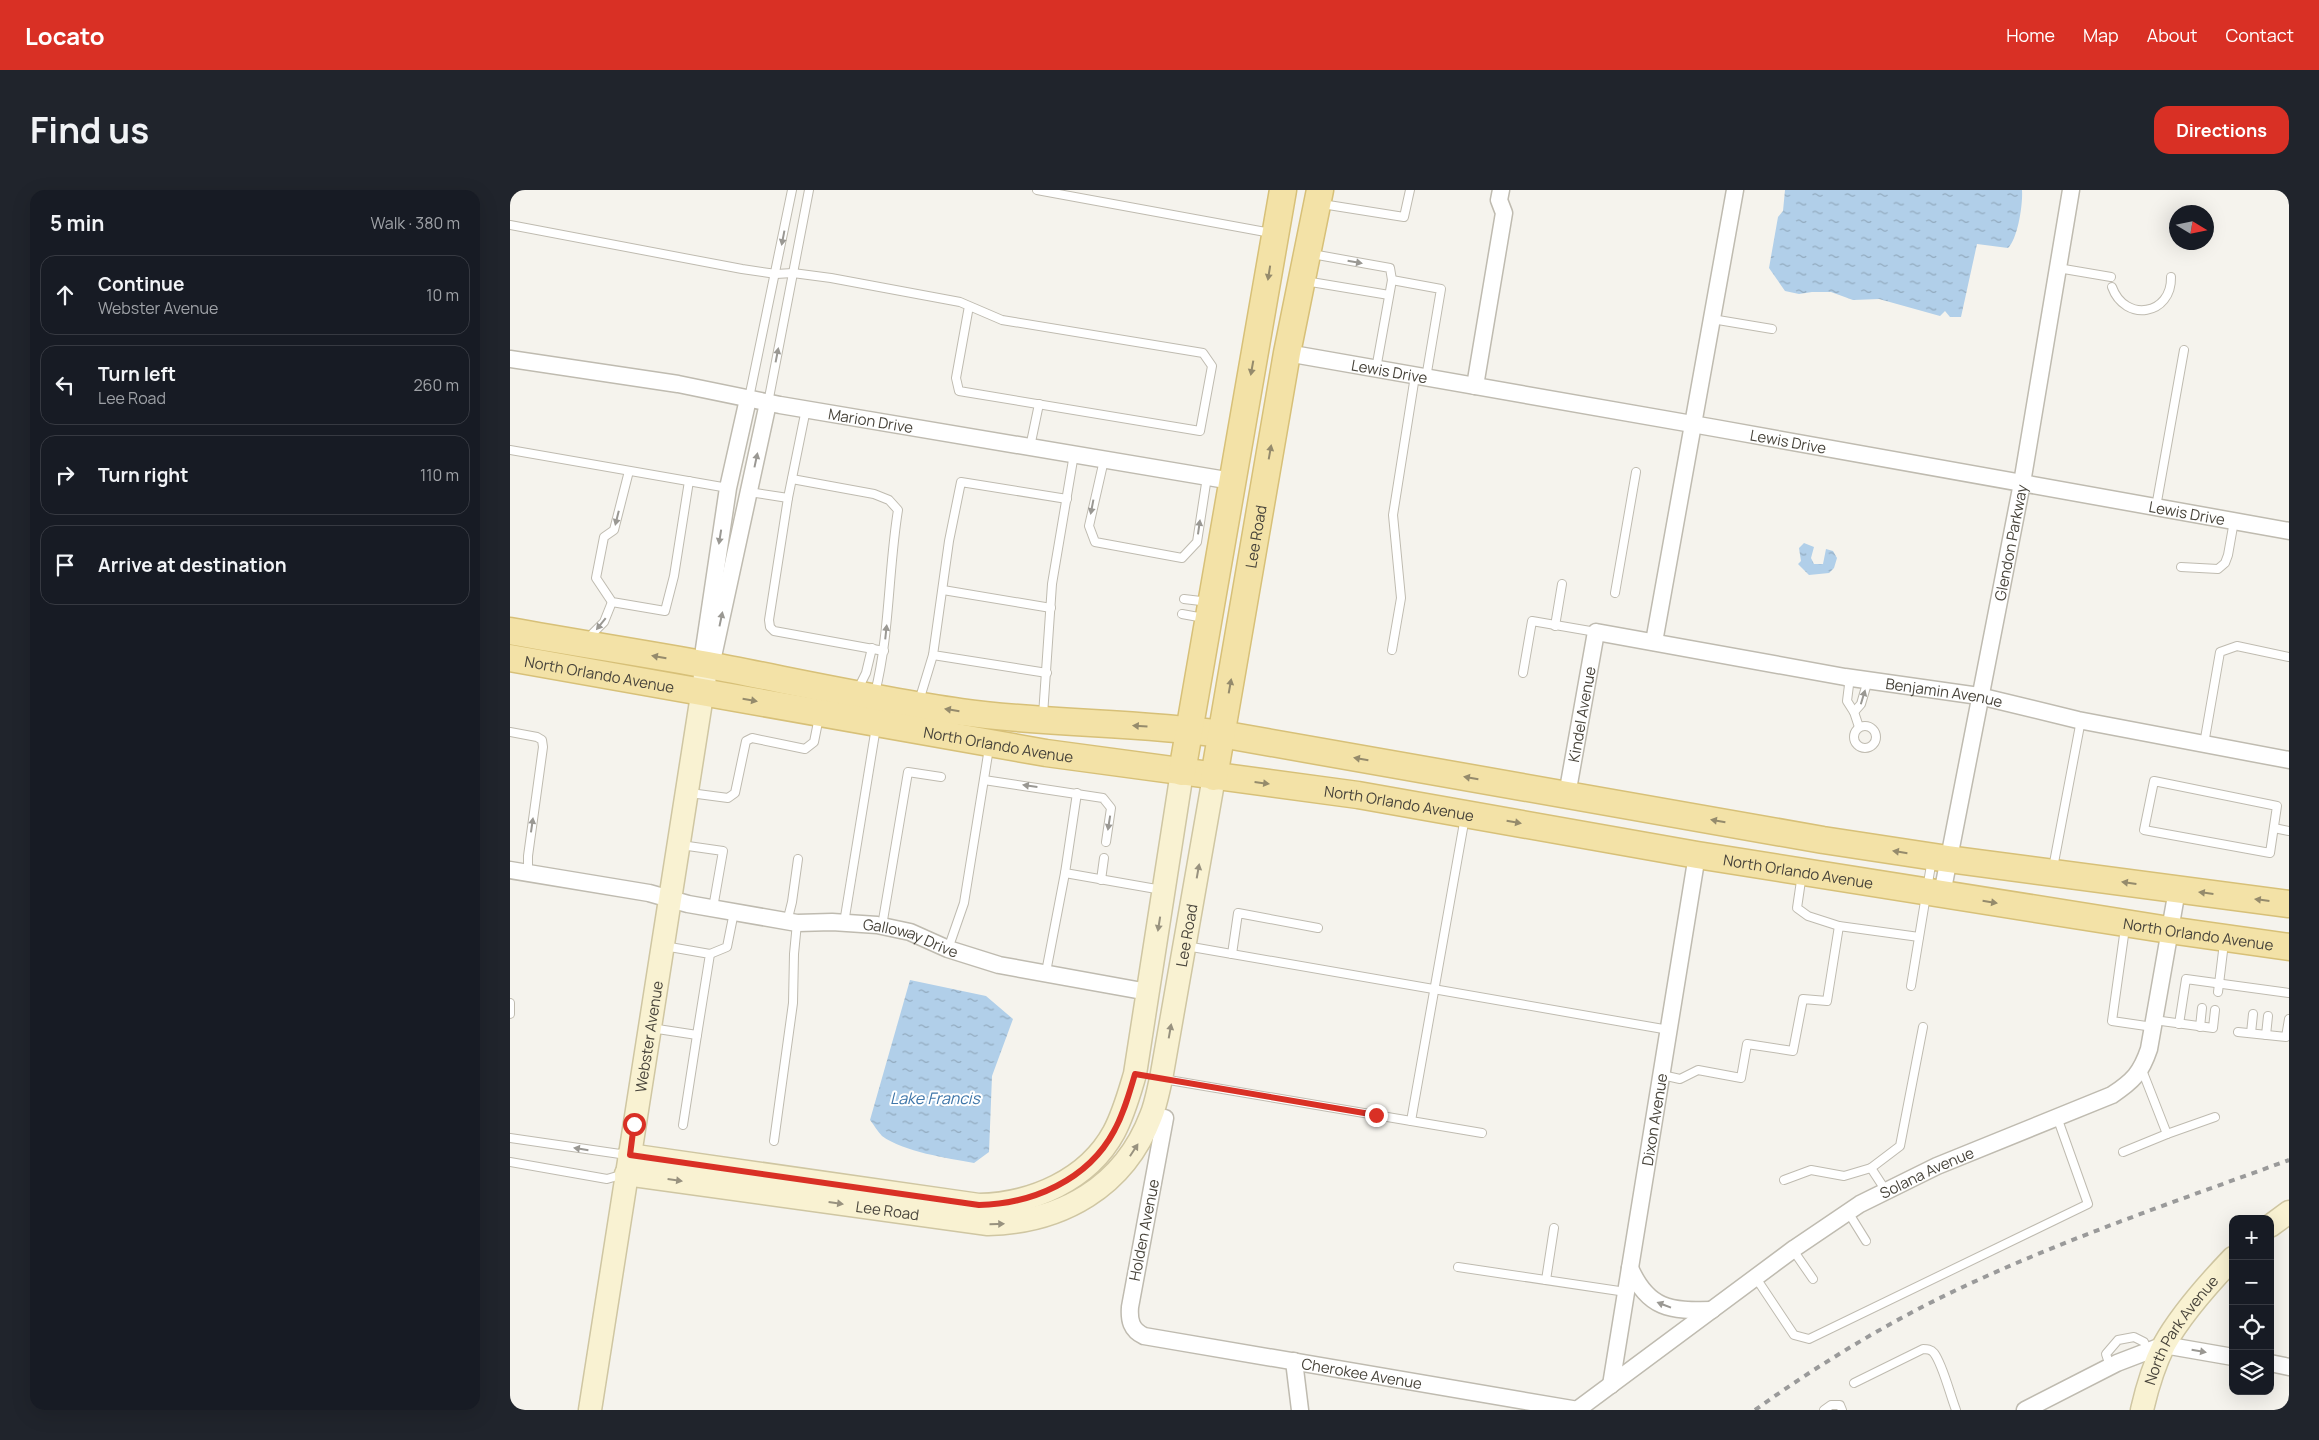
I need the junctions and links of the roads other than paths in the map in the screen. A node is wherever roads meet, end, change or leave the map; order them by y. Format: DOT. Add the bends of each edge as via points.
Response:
graph roads {
  1 [pos="792,190"];
  2 [pos="809,190"];
  3 [pos="1037,190"];
  4 [pos="1283,190"];
  5 [pos="1410,190"];
  6 [pos="1501,190"];
  7 [pos="1735,190"];
  8 [pos="2071,190"];
  9 [pos="1325,200"];
  10 [pos="510,225"];
  11 [pos="1276,234"];
  12 [pos="1307,254"];
  13 [pos="2058,268"];
  14 [pos="792,273"];
  15 [pos="776,274"];
  16 [pos="2111,276"];
  17 [pos="2171,276"];
  18 [pos="1392,280"];
  19 [pos="1302,281"];
  20 [pos="2112,287"];
  21 [pos="1389,295"];
  22 [pos="1264,303"];
  23 [pos="969,306"];
  24 [pos="1712,318"];
  25 [pos="1772,330"];
  26 [pos="2184,350"];
  27 [pos="1287,354"];
  28 [pos="510,359"];
  29 [pos="1376,369"];
  30 [pos="1421,377"];
  31 [pos="1475,386"];
  32 [pos="748,399"];
  33 [pos="768,403"];
  34 [pos="1039,404"];
  35 [pos="806,409"];
  36 [pos="1693,424"];
  37 [pos="1030,447"];
  38 [pos="510,450"];
  39 [pos="1074,454"];
  40 [pos="1104,460"];
  41 [pos="629,471"];
  42 [pos="1636,472"];
  43 [pos="792,479"];
  44 [pos="1219,479"];
  45 [pos="689,481"];
  46 [pos="2022,483"];
  47 [pos="728,488"];
  48 [pos="749,492"];
  49 [pos="788,498"];
  50 [pos="1067,498"];
  51 [pos="2156,507"];
  52 [pos="2234,521"];
  53 [pos="2289,531"];
  54 [pos="2181,566"];
  55 [pos="1562,584"];
  56 [pos="943,590"];
  57 [pos="1615,593"];
  58 [pos="1184,599"];
  59 [pos="612,602"];
  60 [pos="1051,608"];
  61 [pos="1209,611"];
  62 [pos="1182,614"];
  63 [pos="1555,626"];
  64 [pos="510,632"];
  65 [pos="1596,632"];
  66 [pos="1654,642"];
  67 [pos="587,644"];
  68 [pos="872,648"];
  69 [pos="1392,650"];
  70 [pos="884,651"];
  71 [pos="933,655"];
  72 [pos="2289,657"];
  73 [pos="510,658"];
  74 [pos="707,665"];
  75 [pos="1047,673"];
  76 [pos="1523,673"];
  77 [pos="1850,677"];
  78 [pos="1868,680"];
  79 [pos="702,691"];
  80 [pos="1979,696"];
  81 [pos="869,705"];
  82 [pos="918,705"];
  83 [pos="820,712"];
  84 [pos="1854,712"];
  85 [pos="1042,720"];
  86 [pos="2081,720"];
  87 [pos="1859,727"];
  88 [pos="1189,729"];
  89 [pos="510,732"];
  90 [pos="1221,734"];
  91 [pos="990,743"];
  92 [pos="2204,744"];
  93 [pos="2289,760"];
  94 [pos="1182,772"];
  95 [pos="942,777"];
  96 [pos="1214,777"];
  97 [pos="984,780"];
  98 [pos="1536,789"];
  99 [pos="686,792"];
  100 [pos="1077,793"];
  101 [pos="1568,795"];
  102 [pos="1466,813"];
  103 [pos="2274,828"];
  104 [pos="2289,831"];
  105 [pos="1106,842"];
  106 [pos="678,844"];
  107 [pos="1697,854"];
  108 [pos="798,858"];
  109 [pos="1104,858"];
  110 [pos="1940,858"];
  111 [pos="510,870"];
  112 [pos="1803,871"];
  113 [pos="2052,872"];
  114 [pos="528,873"];
  115 [pos="1064,873"];
  116 [pos="1101,880"];
  117 [pos="1164,890"];
  118 [pos="2177,890"];
  119 [pos="1934,892"];
  120 [pos="669,899"];
  121 [pos="2289,904"];
  122 [pos="713,908"];
  123 [pos="734,912"];
  124 [pos="792,923"];
  125 [pos="844,923"];
  126 [pos="2126,924"];
  127 [pos="882,926"];
  128 [pos="1839,926"];
  129 [pos="1318,928"];
  130 [pos="2169,930"];
  131 [pos="1919,937"];
  132 [pos="2225,938"];
  133 [pos="662,946"];
  134 [pos="1184,946"];
  135 [pos="2289,947"];
  136 [pos="948,948"];
  137 [pos="710,954"];
  138 [pos="1232,954"];
  139 [pos="1046,972"];
  140 [pos="2206,982"];
  141 [pos="2219,983"];
  142 [pos="1911,986"];
  143 [pos="1434,989"];
  144 [pos="2204,991"];
  145 [pos="1148,992"];
  146 [pos="2218,992"];
  147 [pos="2289,993"];
  148 [pos="510,1003"];
  149 [pos="2202,1008"];
  150 [pos="2215,1010"];
  151 [pos="510,1012"];
  152 [pos="2253,1014"];
  153 [pos="2268,1016"];
  154 [pos="2289,1019"];
  155 [pos="2154,1024"];
  156 [pos="2179,1024"];
  157 [pos="1923,1027"];
  158 [pos="2200,1027"];
  159 [pos="649,1028"];
  160 [pos="1669,1030"];
  161 [pos="2238,1032"];
  162 [pos="2250,1033"];
  163 [pos="696,1035"];
  164 [pos="2266,1035"];
  165 [pos="2142,1070"];
  166 [pos="1135,1074"];
  167 [pos="1662,1075"];
  168 [pos="1161,1079"];
  169 [pos="2215,1116"];
  170 [pos="2057,1117"];
  171 [pos="1166,1118"];
  172 [pos="1411,1121"];
  173 [pos="683,1125"];
  174 [pos="1482,1133"];
  175 [pos="2167,1134"];
  176 [pos="510,1138"];
  177 [pos="774,1141"];
  178 [pos="2122,1152"];
  179 [pos="510,1162"];
  180 [pos="628,1164"];
  181 [pos="1871,1168"];
  182 [pos="1784,1180"];
  183 [pos="1886,1191"];
  184 [pos="880,1200"];
  185 [pos="1848,1212"];
  186 [pos="2289,1212"];
  187 [pos="2274,1223"];
  188 [pos="1554,1228"];
  189 [pos="1866,1241"];
  190 [pos="1793,1250"];
  191 [pos="2231,1260"];
  192 [pos="1458,1267"];
  193 [pos="1630,1268"];
  194 [pos="1756,1278"];
  195 [pos="1813,1278"];
  196 [pos="1546,1280"];
  197 [pos="1626,1292"];
  198 [pos="1712,1310"];
  199 [pos="1144,1336"];
  200 [pos="2156,1348"];
  201 [pos="2229,1357"];
  202 [pos="1294,1361"];
  203 [pos="2274,1364"];
  204 [pos="2289,1366"];
  205 [pos="1854,1383"];
  206 [pos="1611,1385"];
  207 [pos="590,1410"];
  208 [pos="1300,1410"];
  209 [pos="1577,1410"];
  210 [pos="1824,1410"];
  211 [pos="1842,1410"];
  212 [pos="1956,1410"];
  213 [pos="2025,1410"];
  214 [pos="2142,1410"];
  1 -- 15 [label="lane, one-way"];
  2 -- 14 [label="lane"];
  3 -- 11 [label="lane"];
  4 -- 11 [label="main road, Lee Road"];
  5 -- 9 [label="lane" via="1404,218"];
  6 -- 31 [label="street" via="1504,213"];
  7 -- 24 [label="street"];
  8 -- 13 [label="street, Glendon Parkway"];
  9 -- 12 [label="main road, Lee Road"];
  10 -- 15 [label="lane"];
  11 -- 22 [label="main road, Lee Road, one-way"];
  12 -- 18 [label="lane, one-way" via="1390,268"];
  12 -- 19 [label="main road, Lee Road"];
  13 -- 16 [label="lane"];
  13 -- 46 [label="street, Glendon Parkway"];
  14 -- 15 [label="lane"];
  14 -- 23 [label="lane"];
  33 -- 14 [label="lane, one-way"];
  15 -- 32 [label="lane"];
  17 -- 20 [label="lane" via="2164,300 2148,310 2129,309 2115,296"];
  18 -- 21 [label="lane"];
  18 -- 30 [label="lane" via="1441,289"];
  19 -- 21 [label="lane"];
  19 -- 27 [label="main road, Lee Road"];
  21 -- 29 [label="lane"];
  22 -- 27 [label="main road" via="1271,334"];
  22 -- 44 [label="main road, Lee Road, one-way"];
  23 -- 34 [label="lane" via="956,378 959,391"];
  23 -- 34 [label="lane" via="1002,320 1203,353 1212,366 1200,430"];
  24 -- 25 [label="lane"];
  24 -- 36 [label="street"];
  26 -- 51 [label="lane"];
  27 -- 29 [label="street, Lewis Drive"];
  90 -- 27 [label="main road, Lee Road, one-way"];
  28 -- 32 [label="street, Marion Drive" via="678,384"];
  29 -- 30 [label="street, Lewis Drive"];
  30 -- 31 [label="street, Lewis Drive"];
  30 -- 69 [label="lane" via="1393,515 1401,598"];
  31 -- 36 [label="street, Lewis Drive"];
  32 -- 33 [label="street, Marion Drive"];
  32 -- 47 [label="street"];
  33 -- 35 [label="street, Marion Drive"];
  48 -- 33 [label="street, one-way"];
  34 -- 37 [label="lane"];
  35 -- 37 [label="street, Marion Drive"];
  35 -- 43 [label="lane"];
  36 -- 46 [label="street, Lewis Drive"];
  36 -- 66 [label="street"];
  37 -- 39 [label="street, Marion Drive"];
  38 -- 41 [label="lane"];
  39 -- 40 [label="street, Marion Drive"];
  39 -- 50 [label="lane"];
  40 -- 44 [label="street, Marion Drive"];
  40 -- 44 [label="lane, one-way" via="1089,526 1095,542 1182,558 1197,542"];
  41 -- 45 [label="lane"];
  41 -- 59 [label="lane, one-way" via="614,530 604,537 596,578"];
  42 -- 57 [label="lane"];
  43 -- 49 [label="lane"];
  70 -- 43 [label="lane, one-way" via="890,560 898,510 889,500 870,493"];
  44 -- 61 [label="main road, Lee Road"];
  45 -- 47 [label="lane"];
  45 -- 59 [label="lane" via="665,611"];
  46 -- 51 [label="street, Lewis Drive"];
  46 -- 80 [label="street, Glendon Parkway"];
  47 -- 48 [label="street"];
  47 -- 74 [label="street, one-way" via="704,649"];
  48 -- 49 [label="lane"];
  74 -- 48 [label="street, one-way" via="714,652"];
  49 -- 68 [label="lane" via="770,627 774,631"];
  50 -- 56 [label="lane" via="961,482"];
  50 -- 60 [label="lane"];
  51 -- 52 [label="street, Lewis Drive"];
  52 -- 53 [label="street, Lewis Drive"];
  52 -- 54 [label="lane" via="2225,564 2218,569"];
  55 -- 63 [label="lane"];
  56 -- 60 [label="lane"];
  56 -- 71 [label="lane"];
  58 -- 61 [label="lane"];
  59 -- 67 [label="lane, one-way" via="604,622"];
  60 -- 75 [label="lane"];
  61 -- 62 [label="lane"];
  61 -- 88 [label="main road, Lee Road"];
  63 -- 65 [label="lane"];
  63 -- 76 [label="lane" via="1532,621"];
  64 -- 67 [label="main road, North Orlando Avenue"];
  65 -- 66 [label="street, Benjamin Avenue"];
  65 -- 101 [label="street, Kindel Avenue"];
  66 -- 77 [label="street, Benjamin Avenue"];
  74 -- 67 [label="main road, North Orlando Avenue, one-way"];
  68 -- 70 [label="lane"];
  68 -- 81 [label="lane" via="866,673"];
  70 -- 81 [label="lane"];
  71 -- 75 [label="lane"];
  71 -- 82 [label="lane"];
  72 -- 92 [label="lane" via="2237,646 2220,652"];
  73 -- 79 [label="main road, North Orlando Avenue"];
  74 -- 79 [label="street, Webster Avenue"];
  74 -- 81 [label="main road, North Orlando Avenue"];
  75 -- 85 [label="lane"];
  77 -- 78 [label="street, Benjamin Avenue"];
  77 -- 84 [label="lane" via="1847,701"];
  78 -- 80 [label="street, Benjamin Avenue"];
  84 -- 78 [label="lane, one-way" via="1862,704"];
  79 -- 83 [label="main road, North Orlando Avenue, one-way"];
  79 -- 99 [label="street, Webster Avenue"];
  80 -- 86 [label="street, Benjamin Avenue"];
  80 -- 110 [label="street, Glendon Parkway"];
  81 -- 82 [label="main road, North Orlando Avenue"];
  81 -- 83 [label="main road, North Orlando Avenue"];
  81 -- 91 [label="main road, North Orlando Avenue"];
  81 -- 125 [label="lane"];
  85 -- 82 [label="main road, North Orlando Avenue, one-way"];
  83 -- 99 [label="lane" via="814,742 805,749 752,738 746,740 736,792 728,798"];
  84 -- 87 [label="lane"];
  88 -- 85 [label="main road, North Orlando Avenue, one-way"];
  86 -- 92 [label="street, Benjamin Avenue"];
  86 -- 113 [label="lane"];
  88 -- 90 [label="main road, North Orlando Avenue"];
  88 -- 94 [label="main road, Lee Road"];
  114 -- 89 [label="lane, one-way" via="543,746 538,737"];
  90 -- 96 [label="main road, Lee Road"];
  98 -- 90 [label="main road, North Orlando Avenue, one-way"];
  91 -- 94 [label="main road, North Orlando Avenue" via="1046,754"];
  91 -- 97 [label="lane"];
  92 -- 93 [label="street, Benjamin Avenue"];
  94 -- 96 [label="main road, North Orlando Avenue"];
  94 -- 117 [label="street, Lee Road"];
  95 -- 127 [label="lane" via="908,772"];
  96 -- 102 [label="main road, North Orlando Avenue, one-way" via="1358,795"];
  134 -- 96 [label="street, Lee Road, one-way"];
  100 -- 97 [label="lane, one-way"];
  97 -- 136 [label="lane" via="964,903"];
  98 -- 101 [label="main road, North Orlando Avenue"];
  98 -- 102 [label="main road" via="1496,795 1479,801"];
  99 -- 106 [label="street, Webster Avenue"];
  100 -- 105 [label="lane, one-way" via="1103,798 1112,808"];
  100 -- 115 [label="lane"];
  110 -- 101 [label="main road, North Orlando Avenue, one-way"];
  102 -- 107 [label="main road, North Orlando Avenue, one-way"];
  102 -- 143 [label="lane"];
  103 -- 103 [label="lane" via="2270,853 2144,830 2154,781 2277,806"];
  103 -- 104 [label="lane"];
  106 -- 120 [label="street, Webster Avenue"];
  106 -- 122 [label="lane" via="723,851"];
  107 -- 112 [label="main road, North Orlando Avenue"];
  107 -- 160 [label="street, Dixon Avenue"];
  108 -- 124 [label="lane"];
  109 -- 116 [label="lane"];
  110 -- 113 [label="main road, North Orlando Avenue"];
  110 -- 119 [label="street, Glendon Parkway"];
  111 -- 114 [label="street, Galloway Drive"];
  112 -- 119 [label="main road, North Orlando Avenue"];
  112 -- 128 [label="lane" via="1797,908 1808,916"];
  118 -- 113 [label="main road, North Orlando Avenue, one-way"];
  114 -- 120 [label="street, Galloway Drive"];
  115 -- 116 [label="lane"];
  115 -- 139 [label="lane"];
  116 -- 117 [label="lane"];
  117 -- 145 [label="street, Lee Road, one-way"];
  121 -- 118 [label="main road, North Orlando Avenue, one-way"];
  118 -- 130 [label="street, Solana Avenue"];
  119 -- 126 [label="main road, North Orlando Avenue, one-way"];
  119 -- 131 [label="lane"];
  120 -- 122 [label="street, Galloway Drive"];
  120 -- 133 [label="street, Webster Avenue"];
  122 -- 123 [label="street, Galloway Drive"];
  123 -- 124 [label="street, Galloway Drive"];
  123 -- 137 [label="lane" via="727,948"];
  124 -- 125 [label="street, Galloway Drive"];
  124 -- 177 [label="lane" via="794,1003"];
  125 -- 127 [label="street, Galloway Drive"];
  126 -- 130 [label="main road, North Orlando Avenue"];
  126 -- 155 [label="lane" via="2112,1020"];
  127 -- 136 [label="street, Galloway Drive" via="910,932"];
  128 -- 131 [label="lane"];
  128 -- 167 [label="lane" via="1827,1001 1803,999 1793,1051 1747,1044 1741,1078 1698,1070 1680,1079"];
  129 -- 138 [label="lane" via="1238,914"];
  130 -- 132 [label="main road, North Orlando Avenue"];
  130 -- 155 [label="street, Solana Avenue"];
  131 -- 142 [label="lane"];
  132 -- 135 [label="main road, North Orlando Avenue"];
  132 -- 141 [label="lane"];
  133 -- 137 [label="lane"];
  133 -- 159 [label="street, Webster Avenue"];
  134 -- 138 [label="lane"];
  168 -- 134 [label="street, Lee Road, one-way"];
  136 -- 139 [label="street, Galloway Drive" via="999,965"];
  137 -- 163 [label="lane"];
  138 -- 143 [label="lane"];
  139 -- 145 [label="street, Galloway Drive"];
  140 -- 141 [label="lane"];
  140 -- 144 [label="lane"];
  140 -- 156 [label="lane" via="2186,979"];
  141 -- 146 [label="lane"];
  141 -- 147 [label="lane" via="2239,990"];
  143 -- 160 [label="lane"];
  143 -- 172 [label="lane"];
  145 -- 166 [label="street, Lee Road"];
  148 -- 151 [label="lane"];
  149 -- 158 [label="lane"];
  150 -- 158 [label="lane" via="2216,1029"];
  152 -- 162 [label="lane"];
  153 -- 164 [label="lane"];
  154 -- 164 [label="lane" via="2286,1037"];
  155 -- 156 [label="lane"];
  155 -- 165 [label="street, Solana Avenue"];
  156 -- 158 [label="lane"];
  157 -- 181 [label="lane" via="1900,1146"];
  159 -- 163 [label="lane"];
  159 -- 180 [label="street, Webster Avenue"];
  160 -- 167 [label="street, Dixon Avenue"];
  161 -- 162 [label="lane"];
  162 -- 164 [label="lane"];
  163 -- 173 [label="lane"];
  165 -- 170 [label="street, Solana Avenue" via="2112,1095"];
  165 -- 175 [label="lane"];
  166 -- 168 [label="street"];
  166 -- 184 [label="street, Lee Road" via="1124,1110 1096,1157 1076,1175 1052,1189 1002,1205"];
  167 -- 193 [label="street, Dixon Avenue"];
  168 -- 172 [label="lane"];
  184 -- 168 [label="street, Lee Road, one-way" via="988,1224 1033,1220 1061,1210 1085,1198 1124,1164 1152,1114"];
  169 -- 175 [label="lane"];
  170 -- 183 [label="street, Solana Avenue" via="1937,1166"];
  170 -- 194 [label="lane" via="2088,1204 1809,1338 1794,1335"];
  171 -- 199 [label="street, Holden Avenue" via="1130,1307 1132,1327"];
  172 -- 174 [label="lane"];
  175 -- 178 [label="lane"];
  180 -- 176 [label="lane, one-way"];
  179 -- 180 [label="lane" via="607,1179"];
  180 -- 184 [label="street, Lee Road"];
  180 -- 207 [label="street, Webster Avenue"];
  181 -- 182 [label="lane" via="1844,1176 1811,1170"];
  181 -- 183 [label="lane"];
  183 -- 185 [label="street, Solana Avenue"];
  185 -- 189 [label="lane"];
  185 -- 190 [label="street, Solana Avenue"];
  186 -- 187 [label="street"];
  188 -- 196 [label="lane"];
  190 -- 194 [label="street, Solana Avenue"];
  190 -- 195 [label="lane"];
  191 -- 200 [label="street, North Park Avenue"];
  192 -- 196 [label="lane"];
  193 -- 197 [label="street, Dixon Avenue"];
  198 -- 193 [label="street, one-way" via="1685,1311 1663,1307 1638,1285"];
  194 -- 198 [label="street, Solana Avenue"];
  196 -- 197 [label="lane"];
  197 -- 206 [label="street, Dixon Avenue"];
  198 -- 206 [label="street, Solana Avenue"];
  199 -- 202 [label="street, Cherokee Avenue"];
  200 -- 201 [label="street, one-way"];
  200 -- 213 [label="street" via="2110,1366"];
  200 -- 214 [label="street, North Park Avenue"];
  202 -- 208 [label="street"];
  202 -- 209 [label="street, Cherokee Avenue"];
  203 -- 204 [label="street"];
  205 -- 212 [label="lane" via="1928,1349 1934,1353 1940,1366"];
  206 -- 209 [label="street, Solana Avenue"];
  210 -- 211 [label="lane" via="1831,1405 1840,1405"];
}
